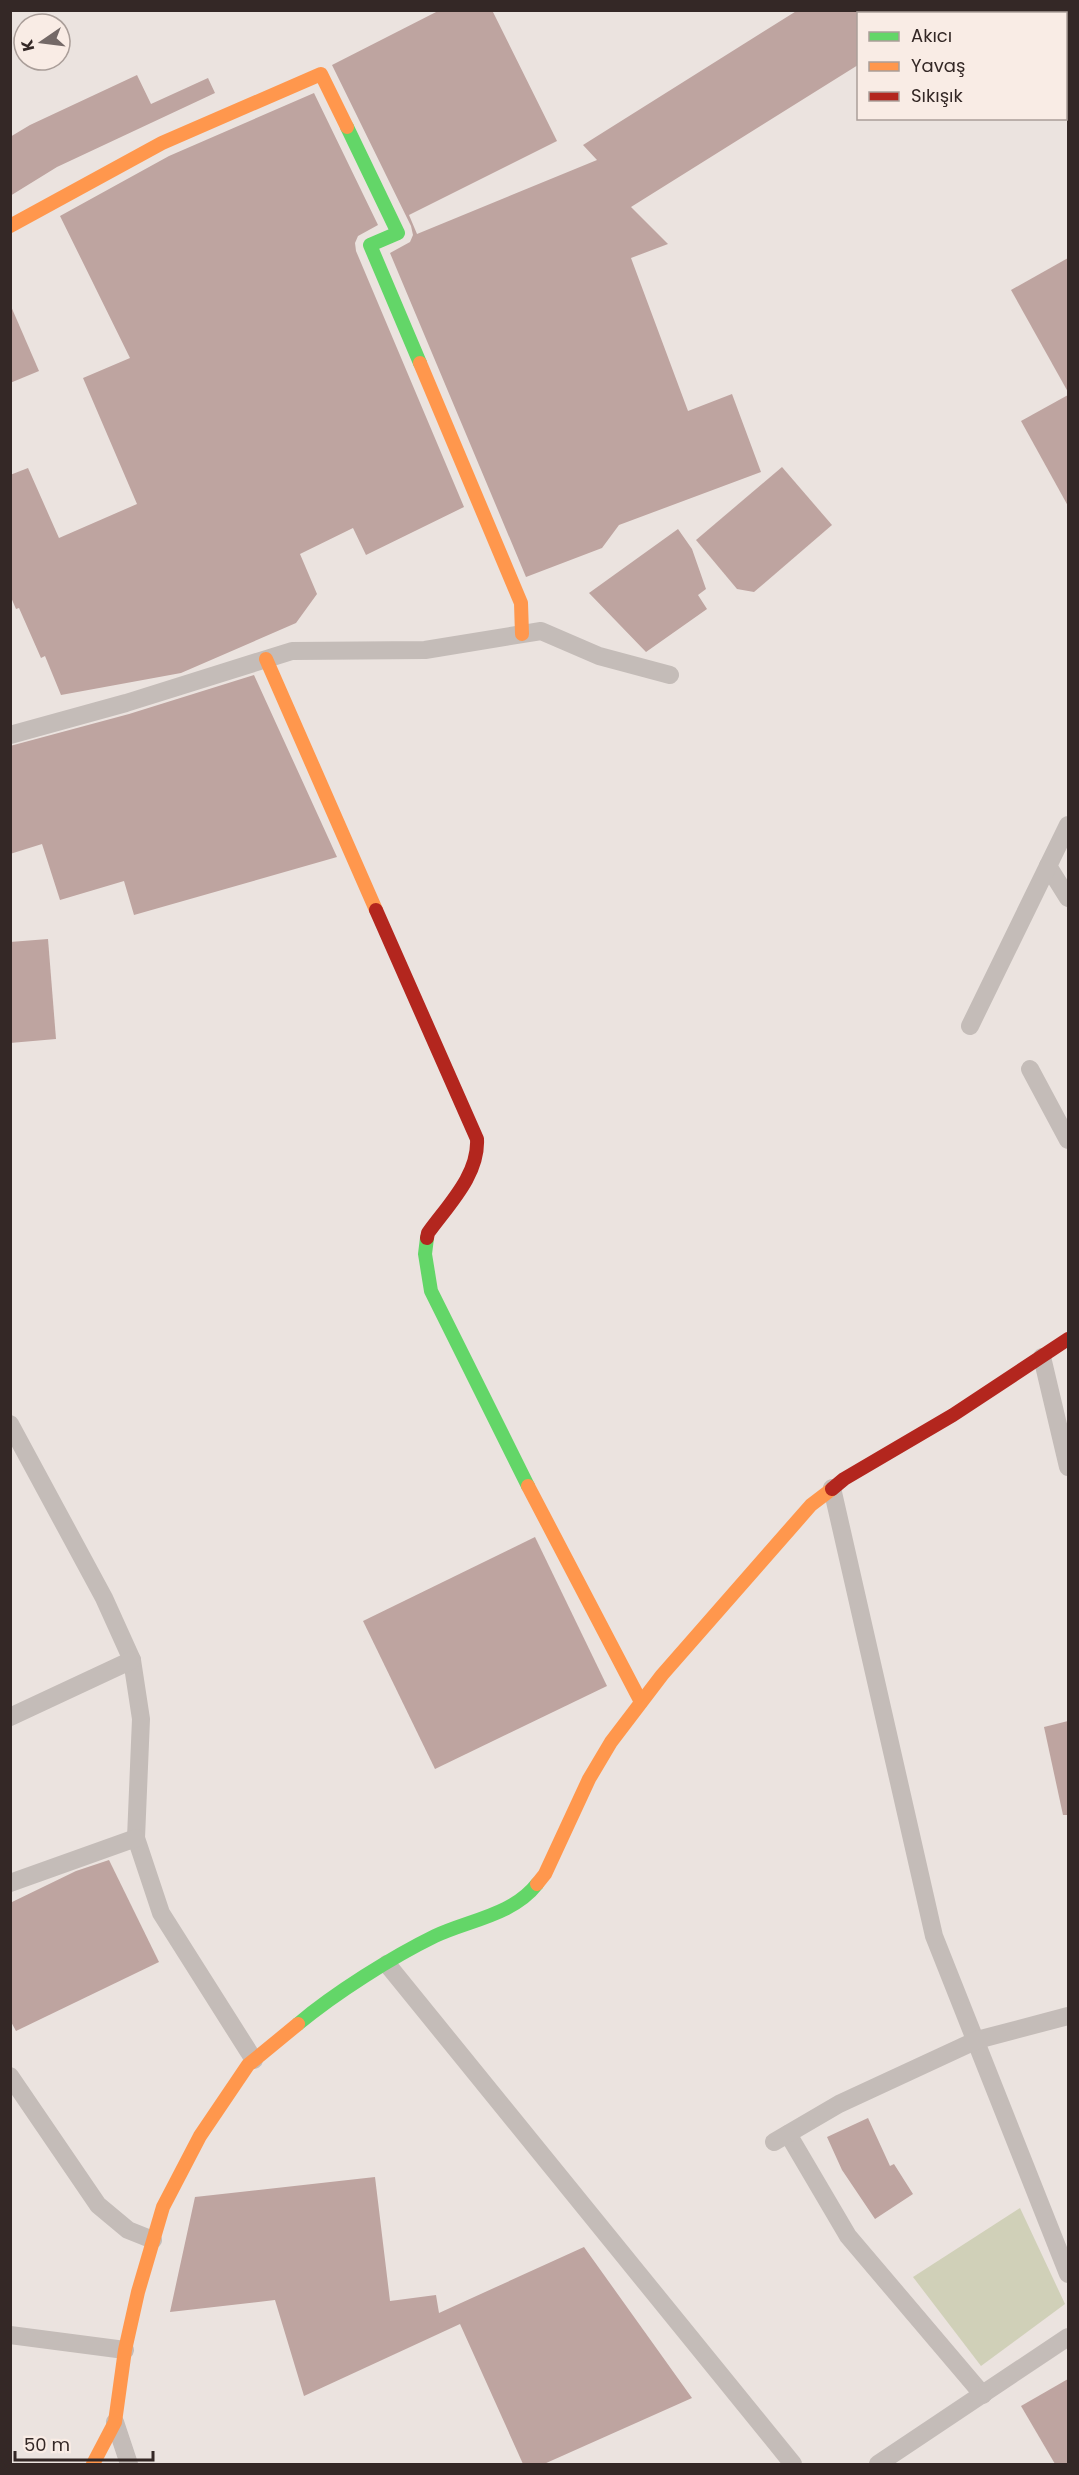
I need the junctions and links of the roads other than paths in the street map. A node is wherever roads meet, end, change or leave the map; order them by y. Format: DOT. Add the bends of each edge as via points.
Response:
graph roads {
  1 [pos="10,226"];
  2 [pos="522,634"];
  3 [pos="266,659"];
  4 [pos="670,675"];
  5 [pos="10,735"];
  6 [pos="1068,825"];
  7 [pos="1048,866"];
  8 [pos="1068,898"];
  9 [pos="970,1026"];
  10 [pos="1030,1070"];
  11 [pos="1068,1140"];
  12 [pos="1068,1339"];
  13 [pos="1042,1358"];
  14 [pos="10,1425"];
  15 [pos="1068,1467"];
  16 [pos="832,1488"];
  17 [pos="132,1660"];
  18 [pos="641,1702"];
  19 [pos="10,1717"];
  20 [pos="136,1838"];
  21 [pos="10,1883"];
  22 [pos="387,1964"];
  23 [pos="1068,2016"];
  24 [pos="977,2040"];
  25 [pos="254,2060"];
  26 [pos="10,2076"];
  27 [pos="153,2240"];
  28 [pos="1068,2274"];
  29 [pos="10,2335"];
  30 [pos="1068,2337"];
  31 [pos="125,2350"];
  32 [pos="983,2395"];
  33 [pos="115,2422"];
  34 [pos="93,2464"];
  35 [pos="129,2464"];
  36 [pos="793,2464"];
  37 [pos="878,2464"];
  1 -- 2 [label="street" via="162,143 321,74 398,233 370,245 521,603"];
  2 -- 3 [label="street" via="426,650 292,651"];
  2 -- 4 [label="street" via="541,631 599,656"];
  3 -- 5 [label="street"];
  3 -- 18 [label="street" via="477,1139 472,1171 428,1233 424,1254 431,1291"];
  6 -- 7 [label="street"];
  7 -- 8 [label="street"];
  7 -- 9 [label="street"];
  10 -- 11 [label="street"];
  12 -- 13 [label="street"];
  13 -- 15 [label="street"];
  13 -- 16 [label="street"];
  14 -- 17 [label="street" via="104,1598"];
  16 -- 18 [label="street" via="771,1548"];
  16 -- 24 [label="street" via="934,1936"];
  17 -- 19 [label="street"];
  17 -- 20 [label="street" via="141,1719"];
  18 -- 22 [label="street" via="589,1779 545,1874 534,1888 518,1902 435,1936"];
  20 -- 21 [label="street"];
  20 -- 25 [label="street" via="161,1913"];
  22 -- 25 [label="street" via="320,2006"];
  22 -- 36 [label="street"];
  23 -- 24 [label="street"];
  24 -- 28 [label="street"];
  24 -- 32 [label="street" via="839,2104 781,2138 848,2236"];
  25 -- 27 [label="street" via="200,2136 163,2207"];
  26 -- 27 [label="street" via="98,2205 128,2230"];
  27 -- 31 [label="street"];
  29 -- 31 [label="street"];
  30 -- 32 [label="street"];
  31 -- 33 [label="street"];
  32 -- 37 [label="street"];
  33 -- 34 [label="street"];
  33 -- 35 [label="street"];
}
